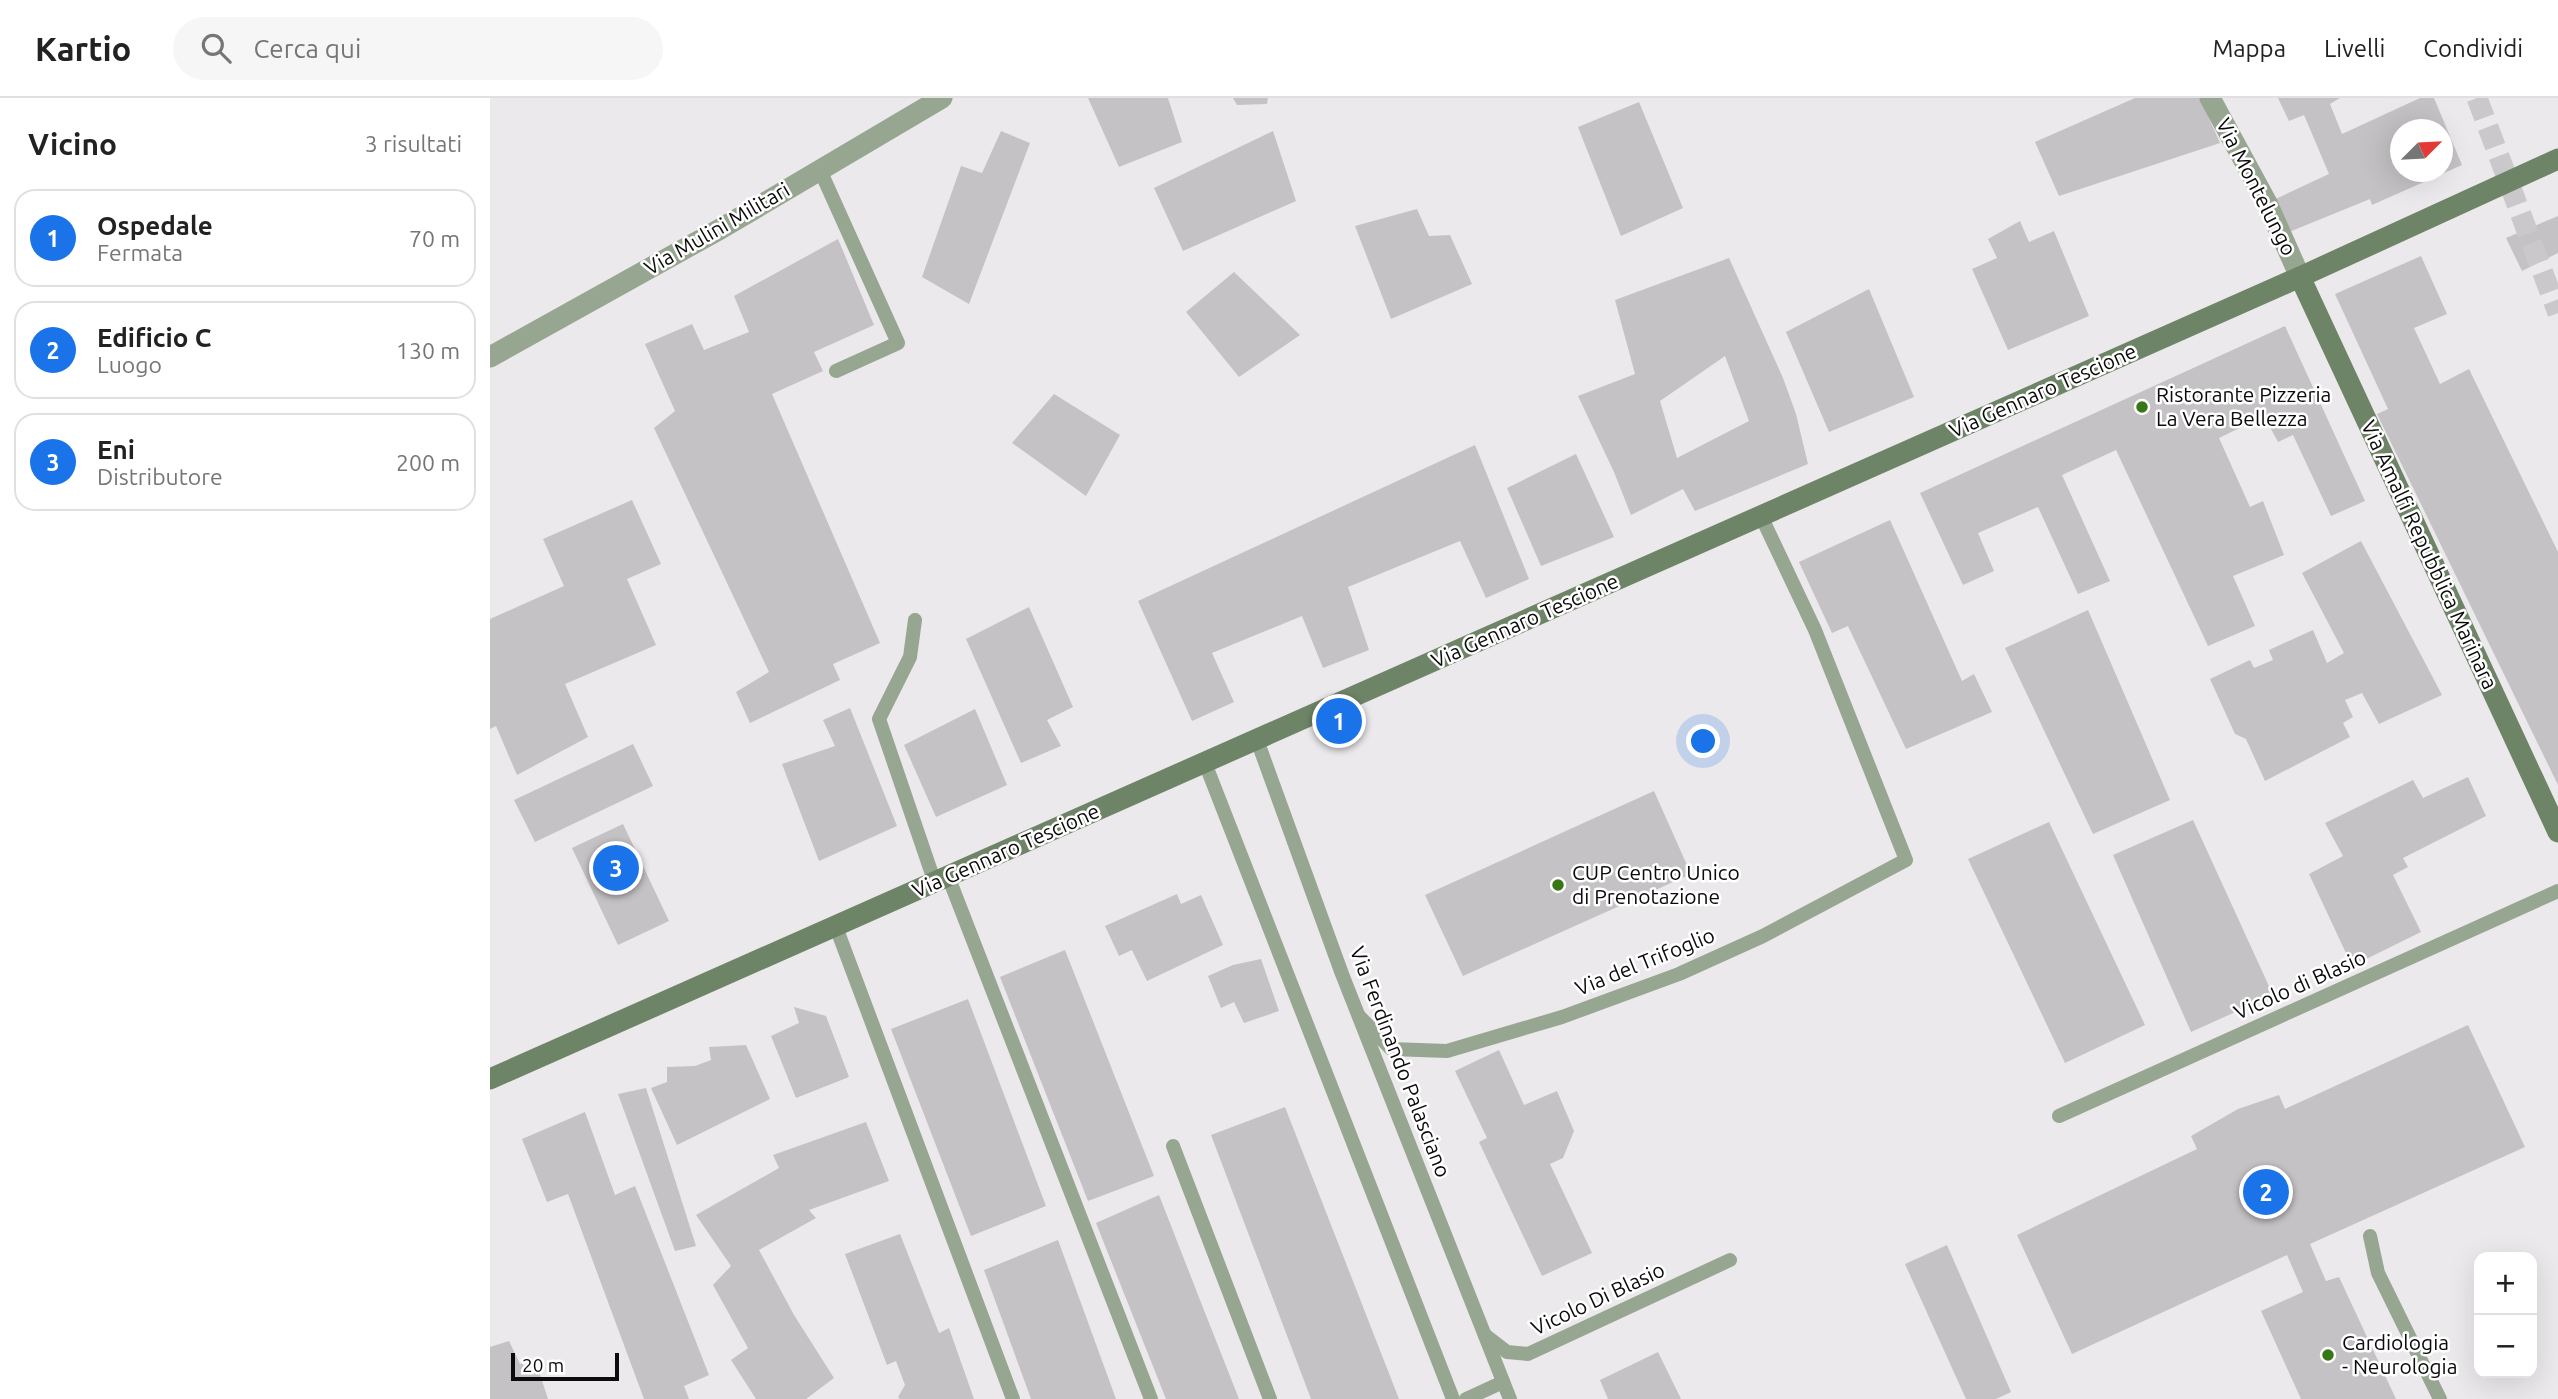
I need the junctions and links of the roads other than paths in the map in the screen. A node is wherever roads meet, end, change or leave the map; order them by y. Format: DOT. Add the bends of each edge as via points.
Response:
graph roads {
  1 [pos="942,98"];
  2 [pos="2210,98"];
  3 [pos="2558,159"];
  4 [pos="820,170"];
  5 [pos="2300,277"];
  6 [pos="490,357"];
  7 [pos="836,371"];
  8 [pos="1761,516"];
  9 [pos="915,620"];
  10 [pos="1257,740"];
  11 [pos="1205,763"];
  12 [pos="2558,832"];
  13 [pos="942,880"];
  14 [pos="2558,891"];
  15 [pos="836,927"];
  16 [pos="1359,1016"];
  17 [pos="490,1079"];
  18 [pos="2059,1116"];
  19 [pos="1173,1146"];
  20 [pos="2370,1236"];
  21 [pos="1731,1260"];
  22 [pos="1484,1334"];
  23 [pos="1503,1382"];
  24 [pos="1013,1399"];
  25 [pos="1151,1399"];
  26 [pos="1270,1399"];
  27 [pos="1453,1399"];
  28 [pos="1466,1399"];
  29 [pos="1510,1399"];
  30 [pos="2440,1399"];
  1 -- 4 [label="street, Via Mulini Militari"];
  2 -- 5 [label="street, Via Montelungo" via="2267,203"];
  3 -- 5 [label="street, Via Gennaro Tescione"];
  4 -- 6 [label="street, Via Mulini Militari"];
  4 -- 7 [label="lane" via="898,343"];
  5 -- 8 [label="street, Via Gennaro Tescione"];
  5 -- 12 [label="street, Via Amalfi Repubblica Marinara"];
  8 -- 10 [label="street, Via Gennaro Tescione"];
  8 -- 16 [label="lane, Via del Trifoglio" via="1815,630 1906,860 1792,922 1691,969 1538,1026 1447,1051 1391,1049"];
  9 -- 13 [label="lane" via="910,657 879,719"];
  10 -- 11 [label="street, Via Gennaro Tescione"];
  10 -- 16 [label="lane, Via Ferdinando Palasciano"];
  11 -- 13 [label="street, Via Gennaro Tescione"];
  11 -- 27 [label="lane"];
  13 -- 15 [label="street, Via Gennaro Tescione"];
  13 -- 25 [label="lane"];
  14 -- 18 [label="lane, Vicolo di Blasio"];
  15 -- 17 [label="street, Via Gennaro Tescione"];
  15 -- 24 [label="lane"];
  16 -- 22 [label="lane, Via Ferdinando Palasciano"];
  19 -- 26 [label="lane"];
  20 -- 30 [label="lane" via="2378,1273"];
  21 -- 22 [label="lane, Vicolo Di Blasio" via="1528,1354 1507,1352"];
  22 -- 23 [label="lane, Via Ferdinando Palasciano"];
  23 -- 28 [label="lane"];
  23 -- 29 [label="lane, Via Ferdinando Palasciano"];
}
